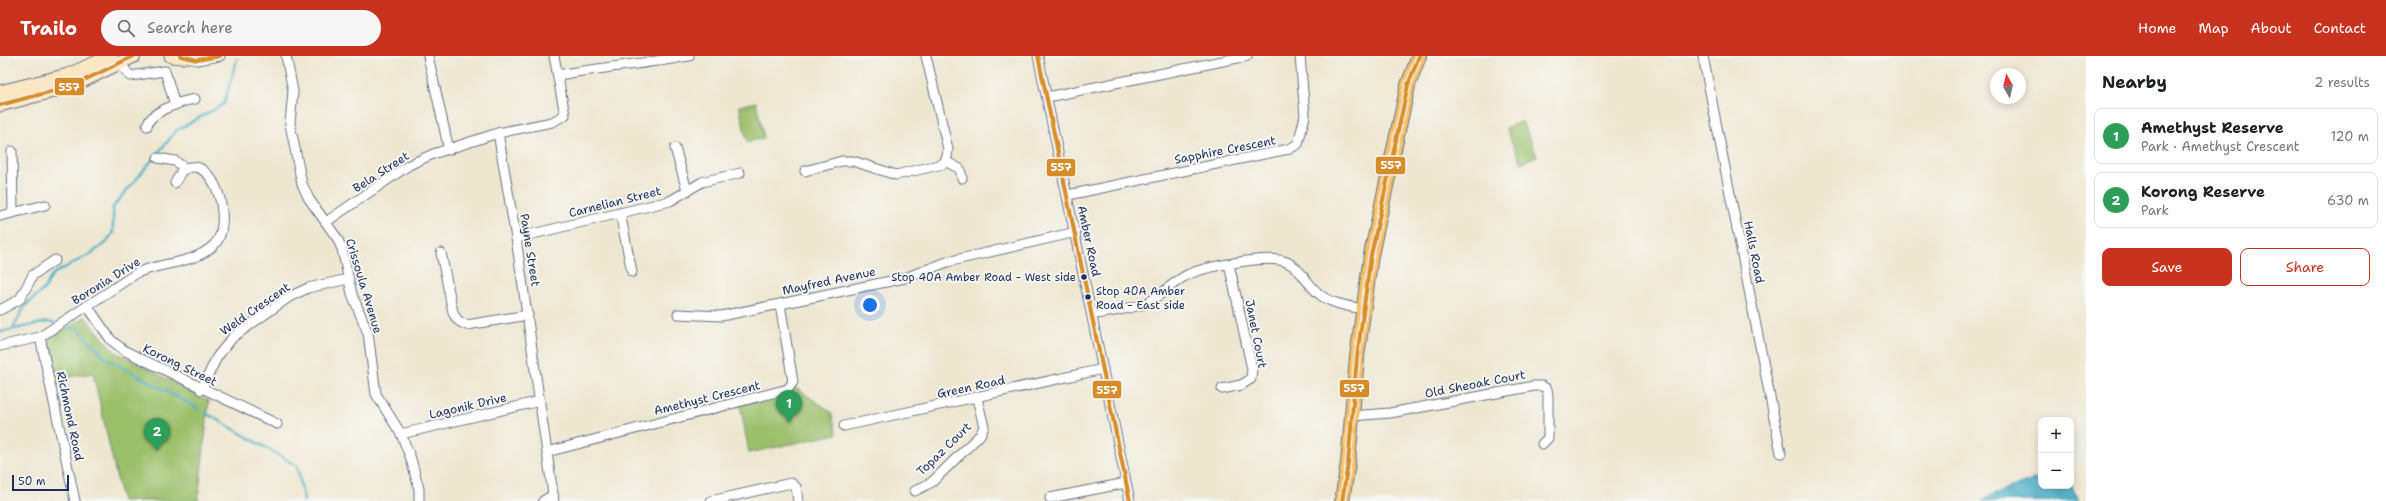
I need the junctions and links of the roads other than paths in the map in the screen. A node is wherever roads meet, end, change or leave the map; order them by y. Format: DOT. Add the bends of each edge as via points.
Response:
graph roads {
  1 [pos="134,56"];
  2 [pos="178,56"];
  3 [pos="220,56"];
  4 [pos="286,56"];
  5 [pos="428,56"];
  6 [pos="554,56"];
  7 [pos="689,56"];
  8 [pos="926,56"];
  9 [pos="1038,56"];
  10 [pos="1247,56"];
  11 [pos="1300,56"];
  12 [pos="1419,56"];
  13 [pos="1703,56"];
  14 [pos="116,60"];
  15 [pos="558,75"];
  16 [pos="0,92"];
  17 [pos="1047,97"];
  18 [pos="195,99"];
  19 [pos="175,104"];
  20 [pos="0,105"];
  21 [pos="147,126"];
  22 [pos="498,133"];
  23 [pos="675,148"];
  24 [pos="449,150"];
  25 [pos="12,151"];
  26 [pos="158,158"];
  27 [pos="945,161"];
  28 [pos="186,169"];
  29 [pos="805,171"];
  30 [pos="740,174"];
  31 [pos="962,178"];
  32 [pos="175,183"];
  33 [pos="687,190"];
  34 [pos="1068,195"];
  35 [pos="45,204"];
  36 [pos="13,212"];
  37 [pos="620,213"];
  38 [pos="0,216"];
  39 [pos="326,222"];
  40 [pos="1076,232"];
  41 [pos="516,238"];
  42 [pos="441,253"];
  43 [pos="55,260"];
  44 [pos="1229,264"];
  45 [pos="632,272"];
  46 [pos="348,279"];
  47 [pos="780,304"];
  48 [pos="88,307"];
  49 [pos="1363,309"];
  50 [pos="0,310"];
  51 [pos="678,314"];
  52 [pos="1092,315"];
  53 [pos="528,316"];
  54 [pos="40,337"];
  55 [pos="0,346"];
  56 [pos="1103,369"];
  57 [pos="1222,389"];
  58 [pos="201,390"];
  59 [pos="977,398"];
  60 [pos="540,401"];
  61 [pos="1351,416"];
  62 [pos="277,424"];
  63 [pos="844,426"];
  64 [pos="401,434"];
  65 [pos="1542,444"];
  66 [pos="547,452"];
  67 [pos="1781,453"];
  68 [pos="1126,482"];
  69 [pos="915,491"];
  70 [pos="553,498"];
  71 [pos="1050,498"];
  72 [pos="76,501"];
  73 [pos="419,501"];
  74 [pos="543,501"];
  75 [pos="711,501"];
  76 [pos="798,501"];
  77 [pos="1130,501"];
  78 [pos="1342,501"];
  1 -- 14 [label="main road"];
  2 -- 3 [label="street" via="197,60"];
  4 -- 39 [label="street, Crissoula Avenue" via="293,91 290,124 297,165 309,199"];
  5 -- 24 [label="street"];
  6 -- 15 [label="street"];
  7 -- 15 [label="street"];
  8 -- 27 [label="street" via="948,149"];
  9 -- 17 [label="street, Amber Road"];
  10 -- 17 [label="street"];
  11 -- 34 [label="street, Sapphire Crescent" via="1306,116 1298,144 1290,149"];
  12 -- 49 [label="main road" via="1408,85 1371,255"];
  13 -- 67 [label="street, Halls Road"];
  14 -- 16 [label="main road"];
  14 -- 19 [label="street" via="130,76 165,71"];
  14 -- 20 [label="main road" via="72,86"];
  15 -- 22 [label="street" via="565,115 552,122"];
  17 -- 34 [label="street, Amber Road"];
  18 -- 19 [label="street"];
  19 -- 21 [label="street" via="150,118"];
  22 -- 24 [label="street, Bela Street"];
  22 -- 41 [label="street, Payne Street"];
  23 -- 33 [label="street"];
  24 -- 39 [label="street, Bela Street" via="409,165"];
  25 -- 36 [label="street"];
  26 -- 28 [label="street" via="175,161"];
  27 -- 29 [label="street" via="942,164 896,175 853,161 842,161"];
  27 -- 31 [label="street" via="960,169"];
  28 -- 32 [label="street"];
  28 -- 48 [label="street, Boronia Drive" via="204,171 217,187 224,223 221,237 214,246 189,259 137,273"];
  30 -- 33 [label="street, Carnelian Street" via="702,182"];
  33 -- 37 [label="street, Carnelian Street" via="670,201"];
  34 -- 40 [label="street, Amber Road"];
  35 -- 36 [label="street"];
  36 -- 38 [label="street"];
  37 -- 41 [label="street, Carnelian Street"];
  37 -- 45 [label="street"];
  39 -- 46 [label="street, Crissoula Avenue" via="342,248"];
  40 -- 47 [label="street, Mayfred Avenue" via="947,262 905,278"];
  40 -- 52 [label="street, Amber Road"];
  41 -- 53 [label="street, Payne Street"];
  42 -- 53 [label="street" via="453,312 460,322 467,325"];
  43 -- 50 [label="street" via="34,275 20,299"];
  44 -- 49 [label="street" via="1280,260 1295,266 1318,293 1327,299"];
  44 -- 52 [label="street" via="1190,274 1148,302"];
  44 -- 57 [label="street, Janet Court" via="1252,369 1251,378 1241,385"];
  46 -- 58 [label="street, Weld Crescent" via="308,288 289,297 233,337 216,357"];
  46 -- 64 [label="street, Crissoula Avenue" via="368,333 376,394"];
  47 -- 51 [label="street, Mayfred Avenue" via="721,316"];
  47 -- 66 [label="street, Amethyst Crescent" via="793,382 788,389"];
  48 -- 54 [label="street, Boronia Drive"];
  48 -- 58 [label="street, Korong Street" via="112,340 125,351"];
  49 -- 61 [label="main road"];
  52 -- 56 [label="street, Amber Road"];
  53 -- 60 [label="street, Payne Street"];
  54 -- 55 [label="street, Boronia Drive"];
  54 -- 72 [label="street, Richmond Road"];
  56 -- 59 [label="street, Green Road"];
  56 -- 68 [label="street, Amber Road"];
  58 -- 62 [label="street, Korong Street"];
  59 -- 63 [label="street, Green Road"];
  59 -- 69 [label="street, Topaz Court" via="984,427 980,435 932,482"];
  60 -- 64 [label="street, Lagonik Drive"];
  60 -- 66 [label="street, Payne Street"];
  61 -- 65 [label="street, Old Sheoak Court" via="1390,413 1542,386 1547,390 1548,396 1548,438"];
  61 -- 78 [label="main road"];
  64 -- 73 [label="street, Crissoula Avenue" via="420,489"];
  66 -- 70 [label="street, Payne Street"];
  68 -- 71 [label="street"];
  68 -- 77 [label="street, Amber Road"];
  70 -- 74 [label="street"];
  75 -- 76 [label="street" via="791,483 796,487"];
}
